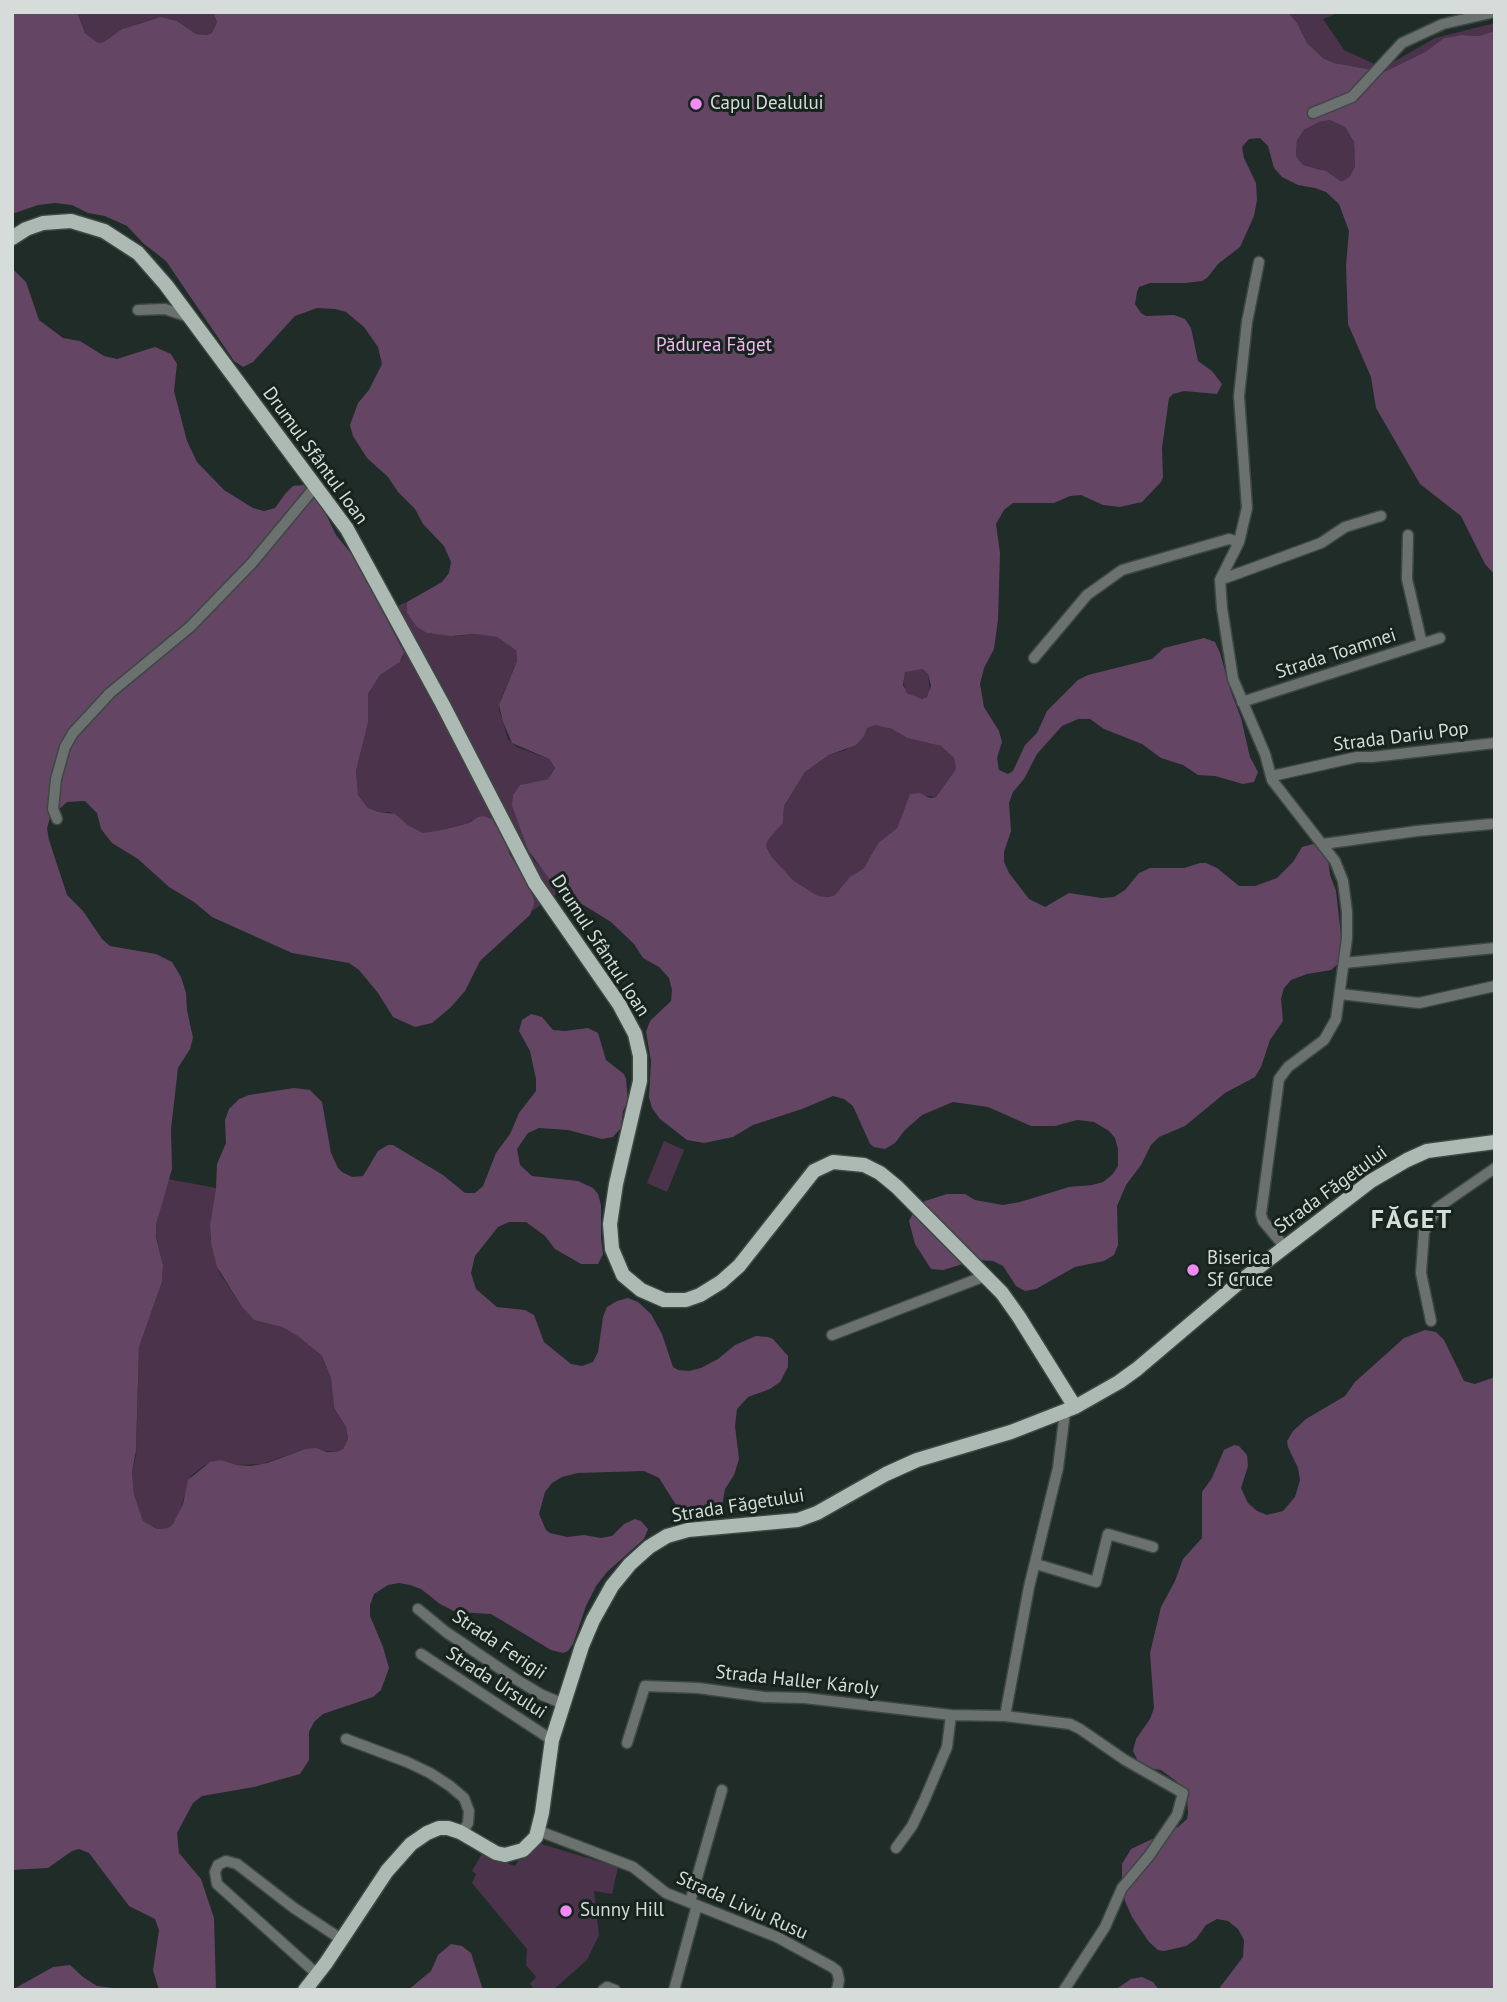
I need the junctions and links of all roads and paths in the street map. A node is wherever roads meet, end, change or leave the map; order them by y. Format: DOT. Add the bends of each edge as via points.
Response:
graph roads {
  1 [pos="1495,12"];
  2 [pos="1313,113"];
  3 [pos="12,238"];
  4 [pos="1259,262"];
  5 [pos="138,310"];
  6 [pos="189,317"];
  7 [pos="315,487"];
  8 [pos="1381,516"];
  9 [pos="1408,535"];
  10 [pos="1239,542"];
  11 [pos="1220,580"];
  12 [pos="1440,638"];
  13 [pos="1422,644"];
  14 [pos="1034,658"];
  15 [pos="1242,702"];
  16 [pos="1495,743"];
  17 [pos="1272,776"];
  18 [pos="57,819"];
  19 [pos="1491,824"];
  20 [pos="1323,844"];
  21 [pos="1495,948"];
  22 [pos="1343,963"];
  23 [pos="1495,986"];
  24 [pos="1340,994"];
  25 [pos="1495,1142"];
  26 [pos="1495,1168"];
  27 [pos="1284,1246"];
  28 [pos="985,1276"];
  29 [pos="1431,1321"];
  30 [pos="832,1335"];
  31 [pos="1070,1410"];
  32 [pos="1153,1547"];
  33 [pos="1036,1564"];
  34 [pos="418,1609"];
  35 [pos="421,1654"];
  36 [pos="564,1704"];
  37 [pos="950,1715"];
  38 [pos="1005,1716"];
  39 [pos="346,1739"];
  40 [pos="552,1740"];
  41 [pos="627,1743"];
  42 [pos="722,1790"];
  43 [pos="539,1831"];
  44 [pos="463,1833"];
  45 [pos="896,1849"];
  46 [pos="694,1903"];
  47 [pos="341,1939"];
  48 [pos="317,1974"];
  49 [pos="305,1990"];
  50 [pos="603,1990"];
  51 [pos="615,1990"];
  52 [pos="674,1990"];
  53 [pos="837,1990"];
  54 [pos="1063,1990"];
  1 -- 2 [label="street" via="1443,24 1402,43 1352,97"];
  3 -- 6 [label="main road, Drumul Sfântul Ioan" via="51,221 71,221 104,231 146,260"];
  4 -- 10 [label="street" via="1239,396 1247,508"];
  5 -- 6 [label="street" via="165,309"];
  6 -- 7 [label="main road, Drumul Sfântul Ioan"];
  7 -- 18 [label="street" via="253,563 190,627 110,693 74,733 56,779 53,809"];
  7 -- 28 [label="main road, Drumul Sfântul Ioan" via="353,540 535,883 623,1009 635,1034 640,1081 610,1224 611,1249 623,1275 664,1300 687,1300 707,1292 739,1266 810,1175 827,1164 844,1162 864,1165 886,1177"];
  8 -- 11 [label="street"];
  9 -- 13 [label="street" via="1407,579"];
  10 -- 11 [label="street"];
  10 -- 14 [label="street" via="1228,539 1122,570 1087,595"];
  11 -- 15 [label="street" via="1233,680"];
  12 -- 13 [label="street, Strada Toamnei"];
  13 -- 15 [label="street, Strada Toamnei"];
  15 -- 17 [label="street"];
  16 -- 17 [label="street, Strada Dariu Pop" via="1357,757"];
  17 -- 20 [label="street"];
  19 -- 20 [label="street"];
  20 -- 22 [label="street" via="1343,881 1348,912"];
  21 -- 22 [label="street"];
  22 -- 24 [label="street"];
  23 -- 24 [label="street" via="1419,1003"];
  24 -- 27 [label="street" via="1336,1020 1324,1040 1287,1067 1279,1079 1261,1214"];
  25 -- 27 [label="main road, Strada Făgetului" via="1438,1149 1407,1160"];
  26 -- 29 [label="street" via="1437,1208 1424,1232 1421,1273"];
  27 -- 31 [label="main road, Strada Făgetului" via="1137,1368"];
  28 -- 30 [label="street"];
  28 -- 31 [label="main road, Drumul Sfântul Ioan" via="1019,1317"];
  31 -- 33 [label="street"];
  31 -- 36 [label="main road, Strada Făgetului" via="917,1460 798,1520 667,1536 630,1564 612,1587 593,1620"];
  32 -- 33 [label="street" via="1108,1534 1096,1582"];
  33 -- 38 [label="street"];
  34 -- 36 [label="street, Strada Ferigii" via="514,1678"];
  35 -- 40 [label="street, Strada Ursului"];
  36 -- 40 [label="main road, Strada Făgetului"];
  37 -- 38 [label="street, Strada Haller Károly"];
  37 -- 41 [label="street, Strada Haller Károly" via="645,1686"];
  37 -- 45 [label="street" via="947,1746 938,1769"];
  38 -- 54 [label="street, Strada Haller Károly" via="1070,1724 1183,1793 1177,1815 1122,1888 1105,1927"];
  39 -- 44 [label="street" via="407,1762 450,1786 464,1798 469,1811"];
  40 -- 43 [label="main road, Strada Făgetului"];
  42 -- 46 [label="street"];
  43 -- 44 [label="main road" via="523,1850 505,1854"];
  43 -- 46 [label="street, Strada Liviu Rusu" via="633,1867 666,1893"];
  44 -- 47 [label="main road" via="439,1828 411,1844"];
  46 -- 52 [label="street"];
  46 -- 53 [label="street, Strada Liviu Rusu" via="777,1937 832,1967 839,1980"];
  47 -- 48 [label="main road"];
  47 -- 48 [label="street" via="237,1864 226,1861 218,1865 217,1884"];
  48 -- 49 [label="main road"];
  50 -- 51 [label="street"];
}
